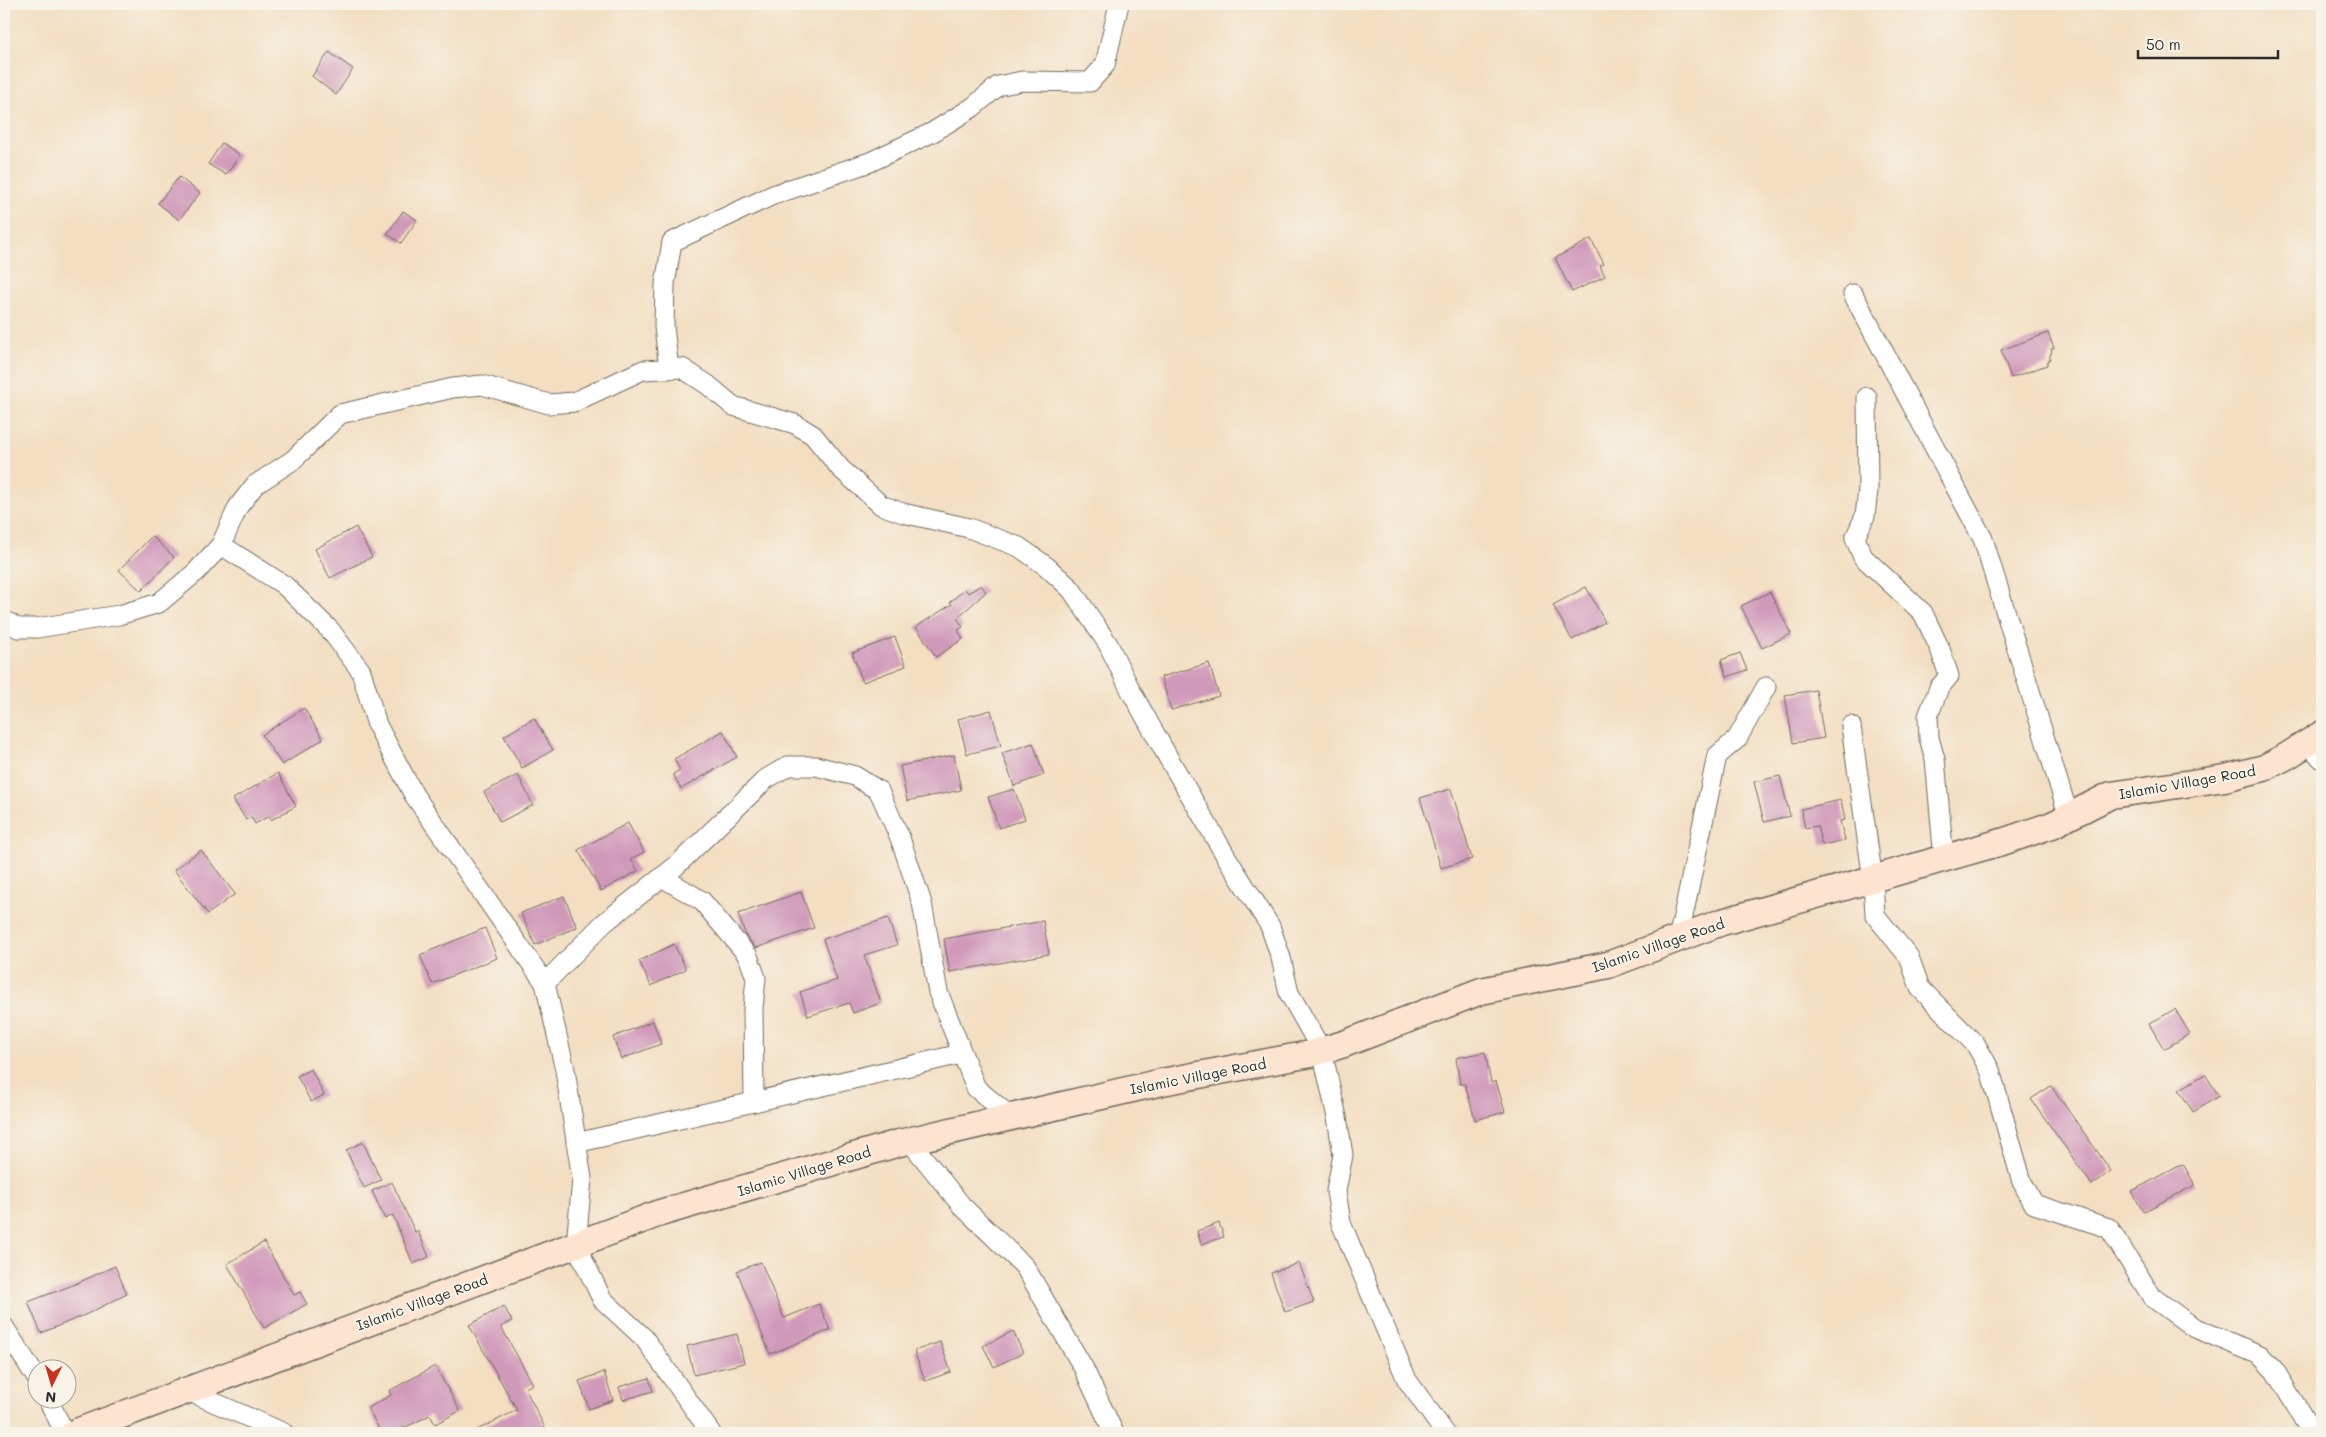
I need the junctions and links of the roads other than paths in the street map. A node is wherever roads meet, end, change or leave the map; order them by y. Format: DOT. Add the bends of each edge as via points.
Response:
graph roads {
  1 [pos="1119,4"];
  2 [pos="1853,294"];
  3 [pos="668,369"];
  4 [pos="1866,397"];
  5 [pos="221,545"];
  6 [pos="4,620"];
  7 [pos="1766,687"];
  8 [pos="1851,726"];
  9 [pos="2318,745"];
  10 [pos="2069,817"];
  11 [pos="1944,860"];
  12 [pos="662,877"];
  13 [pos="1873,880"];
  14 [pos="1678,940"];
  15 [pos="545,983"];
  16 [pos="1322,1051"];
  17 [pos="961,1054"];
  18 [pos="754,1102"];
  19 [pos="1011,1117"];
  20 [pos="909,1140"];
  21 [pos="576,1143"];
  22 [pos="576,1245"];
  23 [pos="4,1327"];
  24 [pos="28,1364"];
  25 [pos="186,1390"];
  26 [pos="53,1410"];
  27 [pos="2322,1430"];
  28 [pos="66,1433"];
  29 [pos="74,1433"];
  30 [pos="284,1433"];
  31 [pos="711,1433"];
  32 [pos="1114,1433"];
  33 [pos="1445,1433"];
  1 -- 3 [label="street" via="1105,65 1090,82 1022,81 998,86 973,107 932,132 870,162 773,195 672,242 664,284"];
  2 -- 10 [label="street" via="1983,539"];
  3 -- 5 [label="street" via="643,370 574,402 549,404 482,386 454,388 340,414 293,460 255,485 238,507"];
  3 -- 16 [label="street" via="682,368 733,406 795,424 813,435 840,468 881,505 970,528 1019,547 1071,589 1108,644 1169,759 1270,926 1282,958 1289,994"];
  4 -- 11 [label="street" via="1868,490 1864,516 1855,538 1863,556 1923,614 1949,676 1939,688 1928,716"];
  5 -- 6 [label="street" via="196,572 159,602 119,616 37,628 18,628"];
  5 -- 15 [label="street" via="284,585 330,630 361,671 377,725 414,795"];
  7 -- 14 [label="street" via="1737,739 1717,756"];
  8 -- 13 [label="street"];
  9 -- 10 [label="street, Islamic Village Road" via="2264,768 2225,778 2111,795"];
  10 -- 11 [label="street, Islamic Village Road"];
  11 -- 13 [label="street, Islamic Village Road"];
  12 -- 15 [label="street" via="604,923"];
  12 -- 17 [label="street" via="766,779 788,766 816,766 855,776 879,791 900,838 922,902 938,992"];
  12 -- 18 [label="street" via="702,901 748,956 756,978 753,1008"];
  13 -- 14 [label="street, Islamic Village Road" via="1722,922"];
  13 -- 27 [label="street" via="1875,915 1910,957 1920,988 1976,1045 1990,1070 2022,1182 2034,1204 2109,1228 2152,1297 2192,1327 2260,1355 2275,1371 2307,1424"];
  14 -- 16 [label="street, Islamic Village Road" via="1608,965 1481,991"];
  15 -- 21 [label="street" via="565,1070"];
  16 -- 19 [label="street, Islamic Village Road" via="1162,1082"];
  16 -- 33 [label="street" via="1343,1155 1336,1190 1341,1223 1407,1380"];
  17 -- 18 [label="street"];
  17 -- 19 [label="street" via="976,1088"];
  18 -- 21 [label="street"];
  19 -- 20 [label="street, Islamic Village Road"];
  20 -- 22 [label="street, Islamic Village Road" via="660,1214"];
  20 -- 32 [label="street" via="962,1206 1025,1266 1083,1367"];
  21 -- 22 [label="street" via="582,1179"];
  22 -- 25 [label="street, Islamic Village Road"];
  22 -- 31 [label="street" via="602,1299 644,1338"];
  23 -- 24 [label="street"];
  25 -- 29 [label="street, Islamic Village Road"];
  25 -- 30 [label="street"];
  26 -- 28 [label="street"];
}
